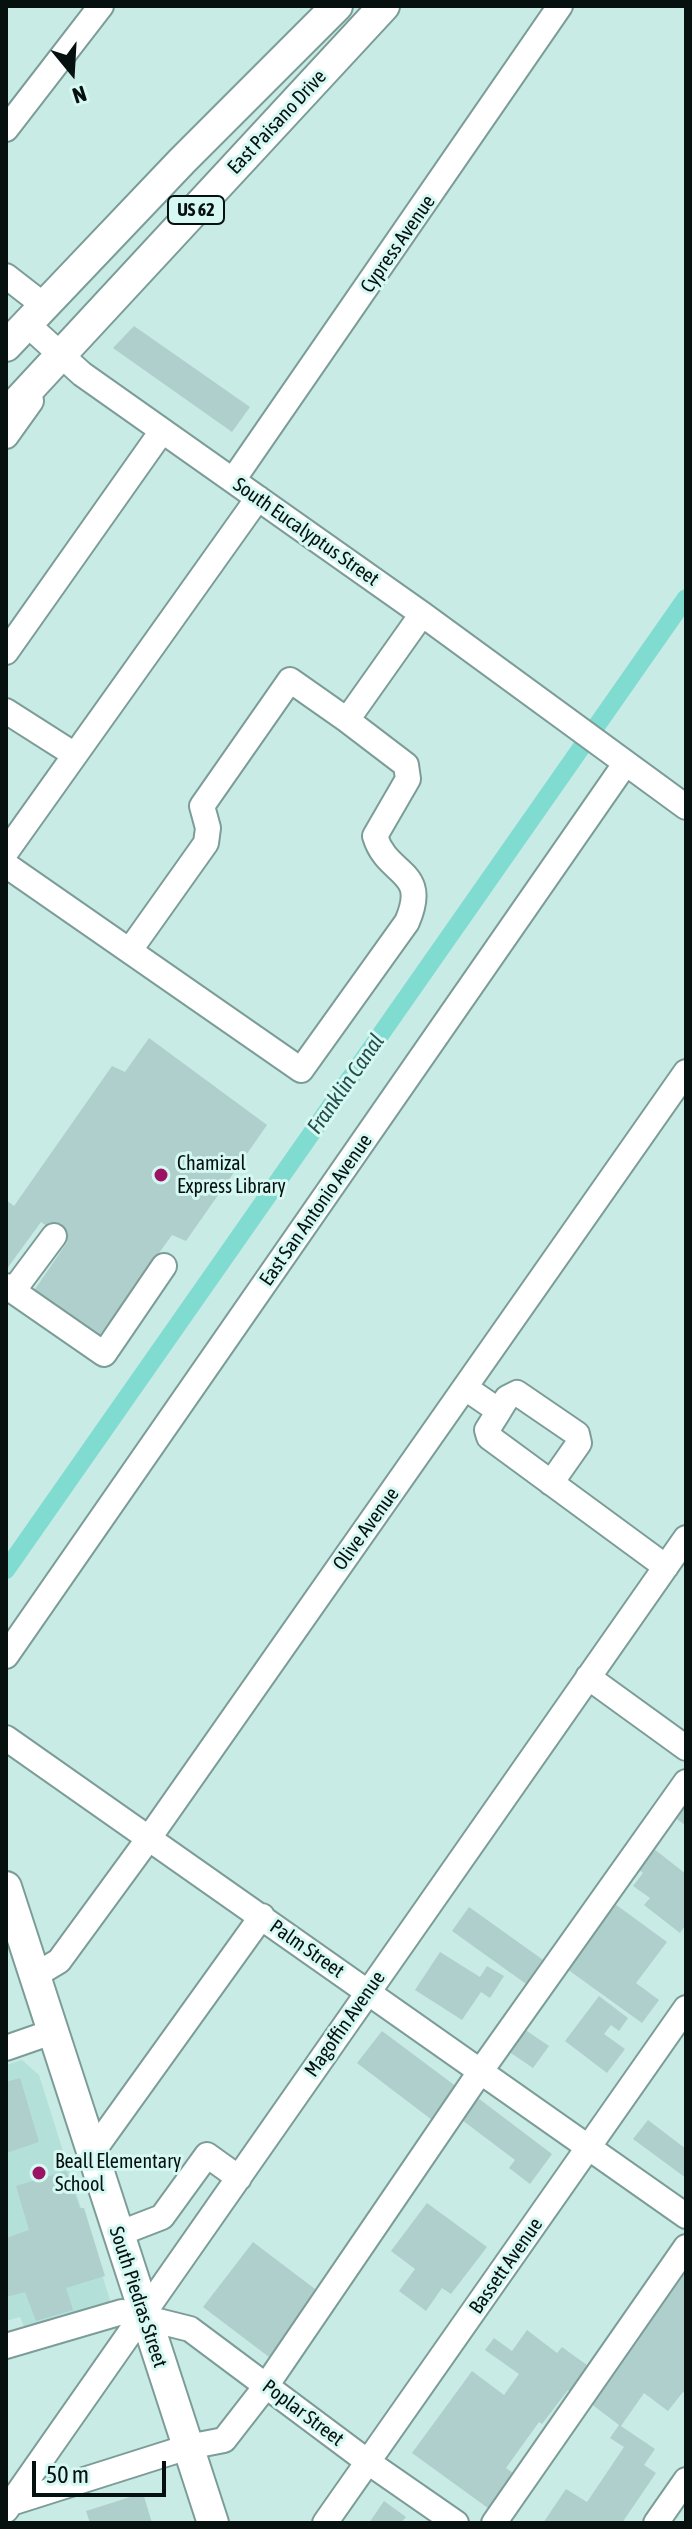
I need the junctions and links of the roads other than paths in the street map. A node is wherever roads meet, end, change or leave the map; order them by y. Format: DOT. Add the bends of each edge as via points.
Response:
graph roads {
  1 [pos="101,6"];
  2 [pos="337,6"];
  3 [pos="384,6"];
  4 [pos="560,6"];
  5 [pos="6,129"];
  6 [pos="6,276"];
  7 [pos="37,316"];
  8 [pos="6,346"];
  9 [pos="60,355"];
  10 [pos="6,414"];
  11 [pos="162,431"];
  12 [pos="6,436"];
  13 [pos="233,480"];
  14 [pos="258,498"];
  15 [pos="422,614"];
  16 [pos="6,652"];
  17 [pos="6,711"];
  18 [pos="347,720"];
  19 [pos="75,755"];
  20 [pos="616,758"];
  21 [pos="686,807"];
  22 [pos="6,852"];
  23 [pos="6,865"];
  24 [pos="130,950"];
  25 [pos="686,1072"];
  26 [pos="54,1236"];
  27 [pos="164,1266"];
  28 [pos="10,1288"];
  29 [pos="467,1389"];
  30 [pos="499,1411"];
  31 [pos="551,1483"];
  32 [pos="686,1538"];
  33 [pos="666,1567"];
  34 [pos="6,1656"];
  35 [pos="588,1677"];
  36 [pos="6,1738"];
  37 [pos="686,1748"];
  38 [pos="686,1782"];
  39 [pos="149,1838"];
  40 [pos="6,1887"];
  41 [pos="262,1916"];
  42 [pos="34,1976"];
  43 [pos="367,1991"];
  44 [pos="686,2008"];
  45 [pos="52,2032"];
  46 [pos="6,2048"];
  47 [pos="480,2072"];
  48 [pos="588,2148"];
  49 [pos="91,2154"];
  50 [pos="239,2178"];
  51 [pos="686,2216"];
  52 [pos="118,2234"];
  53 [pos="686,2247"];
  54 [pos="145,2315"];
  55 [pos="6,2346"];
  56 [pos="266,2386"];
  57 [pos="188,2447"];
  58 [pos="368,2462"];
  59 [pos="686,2480"];
  60 [pos="8,2506"];
  61 [pos="213,2523"];
  62 [pos="325,2523"];
  63 [pos="456,2523"];
  64 [pos="494,2523"];
  65 [pos="656,2523"];
  1 -- 5 [label="street"];
  2 -- 7 [label="main road, East Paisano Drive / US 62"];
  3 -- 9 [label="main road, East Paisano Drive / US 62"];
  4 -- 13 [label="street, Cypress Avenue"];
  6 -- 7 [label="street, South Eucalyptus Street"];
  7 -- 8 [label="main road, East Paisano Drive / US 62"];
  7 -- 9 [label="street, South Eucalyptus Street"];
  9 -- 10 [label="main road, East Paisano Drive / US 62"];
  9 -- 11 [label="street, South Eucalyptus Street"];
  9 -- 12 [label="street"];
  11 -- 13 [label="street, South Eucalyptus Street"];
  11 -- 16 [label="street"];
  13 -- 14 [label="street, South Eucalyptus Street"];
  14 -- 15 [label="street, South Eucalyptus Street"];
  14 -- 19 [label="street"];
  15 -- 18 [label="street"];
  15 -- 20 [label="street, South Eucalyptus Street"];
  17 -- 19 [label="street"];
  18 -- 24 [label="street" via="290,680 202,806 206,843"];
  18 -- 24 [label="street" via="406,765 408,779 375,836 379,850 413,883 416,901 407,922 301,1070"];
  19 -- 22 [label="street"];
  20 -- 21 [label="street, South Eucalyptus Street"];
  20 -- 34 [label="street, East San Antonio Avenue"];
  23 -- 24 [label="street"];
  25 -- 29 [label="street, Olive Avenue"];
  26 -- 28 [label="street"];
  27 -- 28 [label="street" via="104,1354"];
  29 -- 30 [label="street"];
  29 -- 39 [label="street, Olive Avenue"];
  30 -- 31 [label="street" via="487,1430 489,1437"];
  30 -- 31 [label="street" via="517,1393 577,1434 579,1443"];
  31 -- 33 [label="street"];
  32 -- 33 [label="street, Magoffin Avenue"];
  33 -- 35 [label="street, Magoffin Avenue"];
  35 -- 37 [label="street"];
  35 -- 43 [label="street, Magoffin Avenue"];
  36 -- 39 [label="street, Palm Street"];
  38 -- 47 [label="street"];
  39 -- 41 [label="street, Palm Street"];
  39 -- 42 [label="street, Olive Avenue" via="59,1961"];
  40 -- 42 [label="main road, South Piedras Street"];
  41 -- 43 [label="street, Palm Street"];
  41 -- 49 [label="street"];
  42 -- 45 [label="main road, South Piedras Street"];
  43 -- 47 [label="street, Palm Street"];
  43 -- 50 [label="street, Magoffin Avenue"];
  44 -- 48 [label="street, Bassett Avenue"];
  45 -- 46 [label="street"];
  45 -- 49 [label="main road, South Piedras Street"];
  47 -- 48 [label="street, Palm Street"];
  47 -- 56 [label="street"];
  48 -- 51 [label="street, Palm Street"];
  48 -- 58 [label="street, Bassett Avenue"];
  49 -- 52 [label="main road, South Piedras Street"];
  50 -- 52 [label="street" via="207,2155 162,2217"];
  50 -- 54 [label="street, Magoffin Avenue"];
  52 -- 54 [label="main road, South Piedras Street"];
  53 -- 64 [label="street"];
  54 -- 55 [label="street, Poplar Street" via="107,2315"];
  54 -- 56 [label="street, Poplar Street" via="190,2329"];
  54 -- 57 [label="main road, South Piedras Street"];
  54 -- 60 [label="street, Magoffin Avenue"];
  56 -- 57 [label="street" via="224,2440"];
  56 -- 58 [label="street, Poplar Street"];
  57 -- 60 [label="street"];
  57 -- 61 [label="main road, South Piedras Street"];
  58 -- 62 [label="street, Bassett Avenue"];
  58 -- 63 [label="street, Poplar Street"];
  59 -- 65 [label="street"];
}
